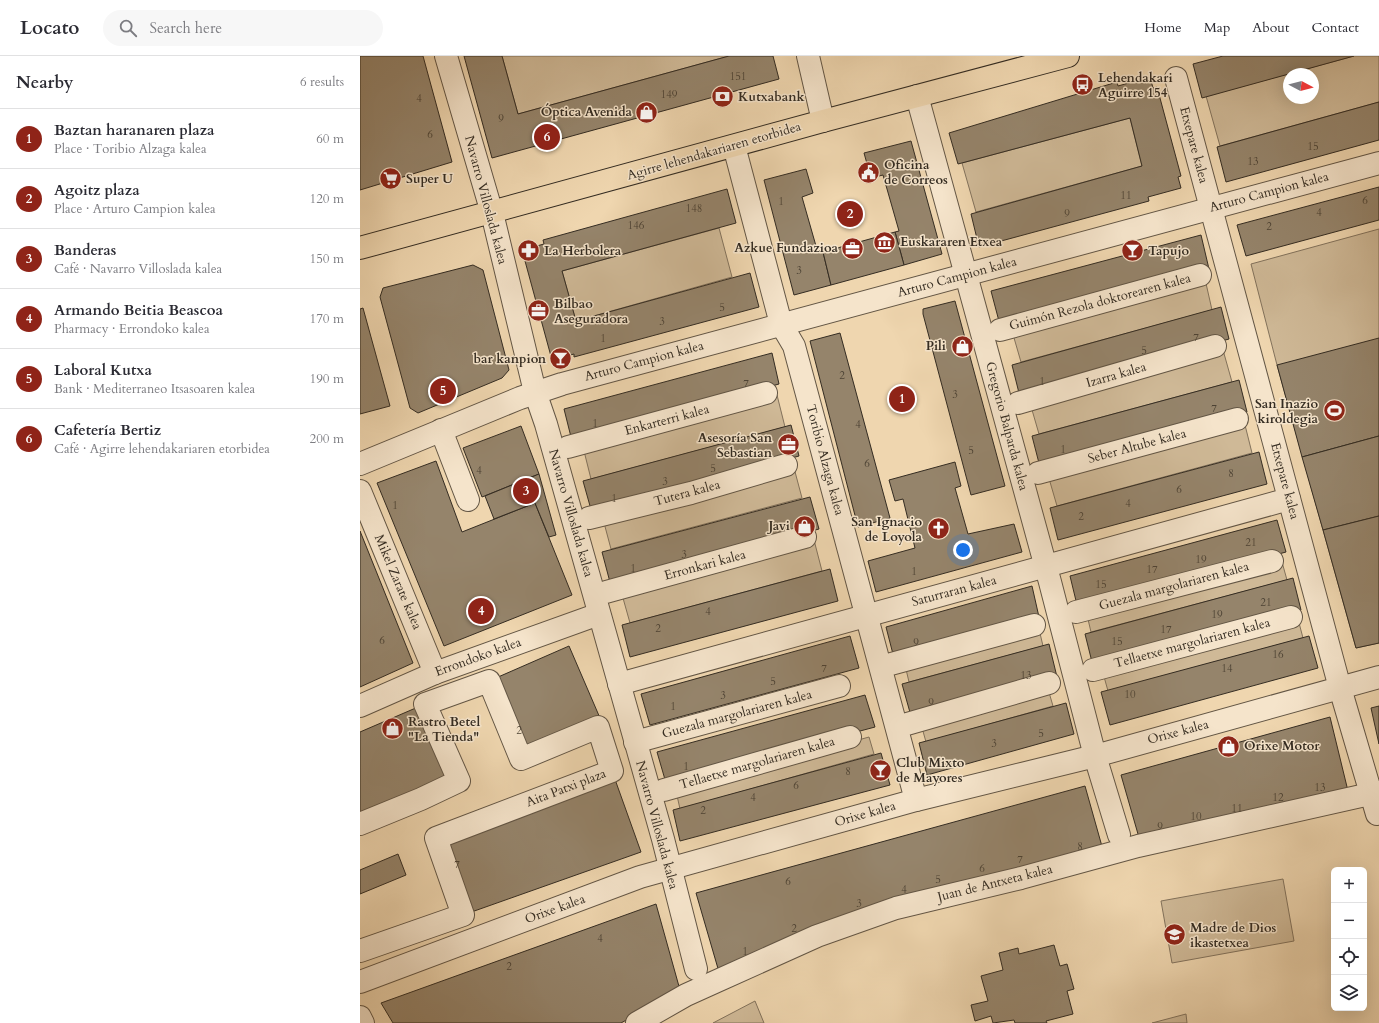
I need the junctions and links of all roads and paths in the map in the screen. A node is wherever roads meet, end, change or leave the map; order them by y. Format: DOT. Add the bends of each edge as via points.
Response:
graph roads {
  1 [pos="446,56"];
  2 [pos="808,56"];
  3 [pos="1068,56"];
  4 [pos="1176,78"];
  5 [pos="917,96"];
  6 [pos="823,121"];
  7 [pos="734,146"];
  8 [pos="1379,163"];
  9 [pos="1211,207"];
  10 [pos="492,213"];
  11 [pos="360,248"];
  12 [pos="966,274"];
  13 [pos="1200,275"];
  14 [pos="781,324"];
  15 [pos="1000,330"];
  16 [pos="1215,346"];
  17 [pos="535,392"];
  18 [pos="766,392"];
  19 [pos="1018,403"];
  20 [pos="1236,419"];
  21 [pos="441,430"];
  22 [pos="568,447"];
  23 [pos="360,464"];
  24 [pos="786,465"];
  25 [pos="1038,473"];
  26 [pos="360,491"];
  27 [pos="1289,499"];
  28 [pos="468,500"];
  29 [pos="589,518"];
  30 [pos="805,537"];
  31 [pos="1272,561"];
  32 [pos="1044,565"];
  33 [pos="606,592"];
  34 [pos="1076,612"];
  35 [pos="599,614"];
  36 [pos="867,616"];
  37 [pos="1291,617"];
  38 [pos="1034,625"];
  39 [pos="892,664"];
  40 [pos="1093,670"];
  41 [pos="435,673"];
  42 [pos="1379,677"];
  43 [pos="1049,683"];
  44 [pos="619,684"];
  45 [pos="839,686"];
  46 [pos="1340,688"];
  47 [pos="360,706"];
  48 [pos="907,724"];
  49 [pos="850,737"];
  50 [pos="635,742"];
  51 [pos="1095,756"];
  52 [pos="664,790"];
  53 [pos="916,800"];
  54 [pos="1376,800"];
  55 [pos="360,824"];
  56 [pos="1119,835"];
  57 [pos="670,869"];
  58 [pos="360,950"];
  59 [pos="696,969"];
  60 [pos="360,982"];
  61 [pos="360,1017"];
  62 [pos="363,1023"];
  63 [pos="637,1023"];
  1 -- 10 [label="street, Navarro Villoslada kalea"];
  2 -- 6 [label="street"];
  3 -- 5 [label="main road, Agirre lehendakariaren etorbidea"];
  4 -- 9 [label="street, Etxepare kalea"];
  5 -- 6 [label="main road, Agirre lehendakariaren etorbidea"];
  5 -- 12 [label="street, Gregorio Balparda kalea"];
  6 -- 7 [label="main road, Agirre lehendakariaren etorbidea"];
  7 -- 10 [label="main road, Agirre lehendakariaren etorbidea"];
  7 -- 14 [label="street, Toribio Alzaga kalea"];
  8 -- 9 [label="street, Arturo Campion kalea"];
  9 -- 12 [label="street, Arturo Campion kalea"];
  9 -- 27 [label="street, Etxepare kalea"];
  10 -- 11 [label="main road, Agirre lehendakariaren etorbidea"];
  10 -- 17 [label="street, Navarro Villoslada kalea"];
  12 -- 14 [label="street, Arturo Campion kalea"];
  12 -- 32 [label="street, Gregorio Balparda kalea"];
  13 -- 15 [label="street, Guimón Rezola doktorearen kalea"];
  14 -- 17 [label="street, Arturo Campion kalea"];
  14 -- 36 [label="street, Toribio Alzaga kalea" via="794,346"];
  16 -- 19 [label="street, Izarra kalea"];
  17 -- 21 [label="street, Arturo Campion kalea"];
  17 -- 35 [label="street, Navarro Villoslada kalea"];
  18 -- 22 [label="street, Enkarterri kalea"];
  20 -- 25 [label="street, Seber Altube kalea"];
  21 -- 23 [label="street, Arturo Campion kalea"];
  21 -- 28 [label="street"];
  24 -- 29 [label="street, Tutera kalea" via="691,493"];
  26 -- 41 [label="street, Mikel Zarate kalea"];
  27 -- 32 [label="street, Saturraran kalea"];
  27 -- 46 [label="street, Etxepare kalea"];
  30 -- 33 [label="street, Erronkari kalea"];
  31 -- 34 [label="street, Guezala margolariaren kalea"];
  32 -- 36 [label="street, Saturraran kalea"];
  32 -- 51 [label="street, Gregorio Balparda kalea"];
  35 -- 41 [label="street, Errondoko kalea"];
  35 -- 44 [label="street, Navarro Villoslada kalea"];
  36 -- 44 [label="street, Saturraran kalea"];
  36 -- 53 [label="street, Toribio Alzaga kalea"];
  37 -- 40 [label="street, Tellaetxe margolariaren kalea"];
  38 -- 39 [label="street"];
  41 -- 47 [label="street, Errondoko kalea"];
  42 -- 46 [label="street, Orixe kalea"];
  43 -- 48 [label="street"];
  44 -- 50 [label="street, Navarro Villoslada kalea"];
  45 -- 50 [label="street, Guezala margolariaren kalea"];
  46 -- 51 [label="street, Orixe kalea"];
  46 -- 54 [label="street, Etxepare kalea"];
  49 -- 52 [label="street, Tellaetxe margolariaren kalea"];
  50 -- 57 [label="street, Navarro Villoslada kalea"];
  51 -- 53 [label="street, Orixe kalea"];
  51 -- 56 [label="street, Gregorio Balparda kalea"];
  53 -- 57 [label="street, Orixe kalea"];
  54 -- 63 [label="street, Juan de Antxeta kalea" via="1131,847 1021,878 896,908 817,936 686,995"];
  55 -- 58 [label="street, Aita Patxi plaza" via="459,781 425,704 489,681 521,759 598,727 612,771 436,838 463,915"];
  57 -- 59 [label="street, Navarro Villoslada kalea"];
  57 -- 60 [label="street, Orixe kalea" via="640,877"];
  61 -- 62 [label="street"];
}
